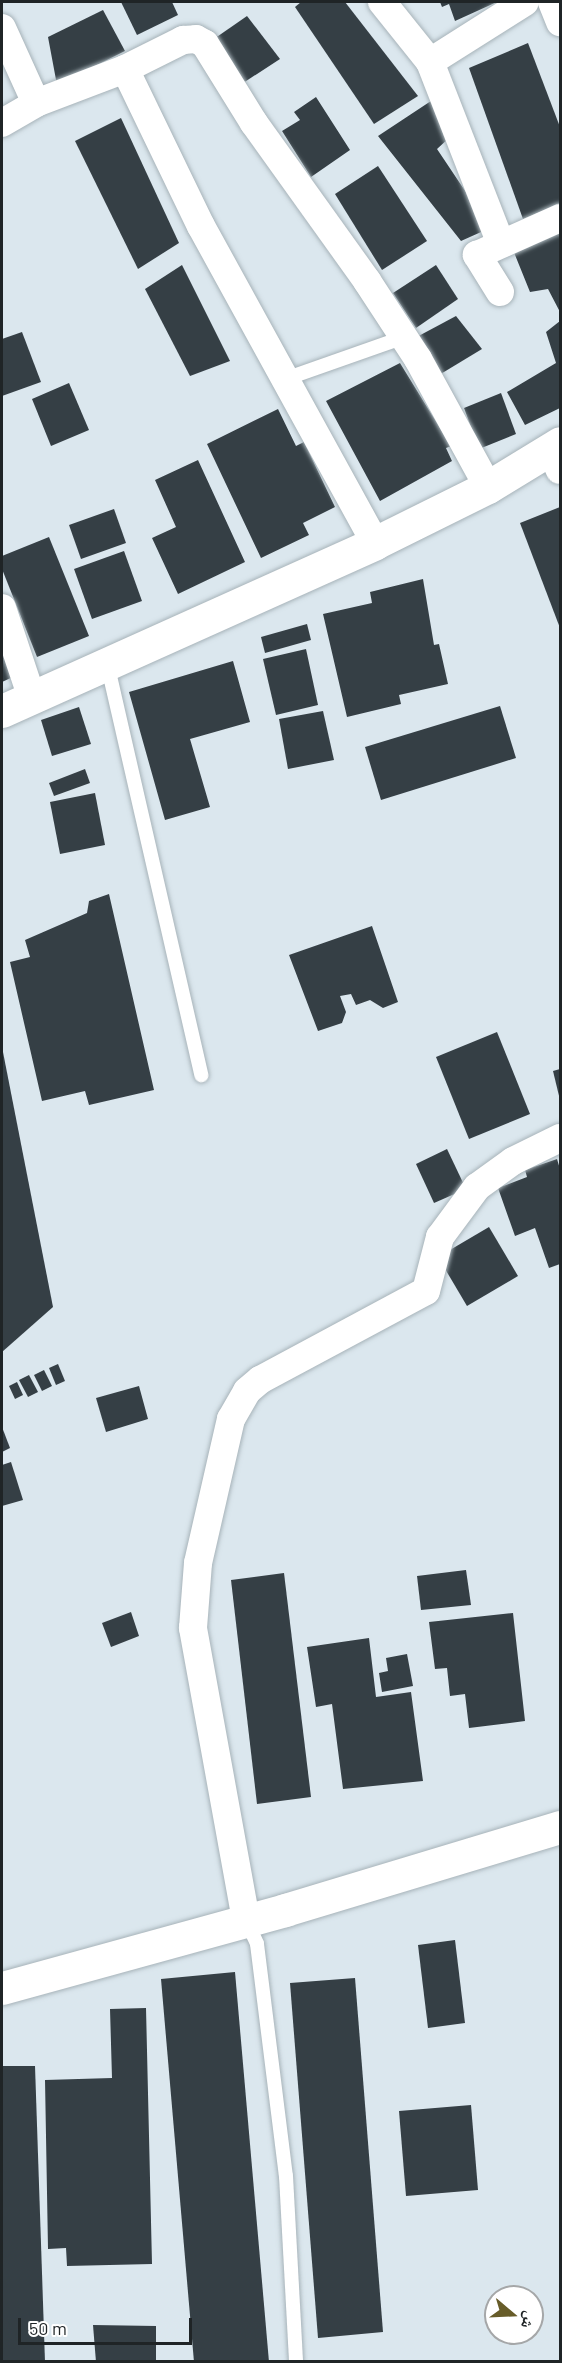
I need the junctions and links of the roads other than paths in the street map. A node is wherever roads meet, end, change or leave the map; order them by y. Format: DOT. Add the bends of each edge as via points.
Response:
graph roads {
  1 [pos="382,2"];
  2 [pos="525,2"];
  3 [pos="552,2"];
  4 [pos="561,22"];
  5 [pos="2,28"];
  6 [pos="430,62"];
  7 [pos="125,69"];
  8 [pos="36,103"];
  9 [pos="2,123"];
  10 [pos="561,218"];
  11 [pos="501,244"];
  12 [pos="500,292"];
  13 [pos="404,337"];
  14 [pos="285,380"];
  15 [pos="557,454"];
  16 [pos="488,487"];
  17 [pos="375,543"];
  18 [pos="2,608"];
  19 [pos="106,661"];
  20 [pos="31,694"];
  21 [pos="2,711"];
  22 [pos="201,1075"];
  23 [pos="561,1138"];
  24 [pos="561,1827"];
  25 [pos="246,1920"];
  26 [pos="2,1988"];
  27 [pos="296,2361"];
  1 -- 6 [label="street"];
  2 -- 6 [label="street"];
  3 -- 4 [label="street"];
  5 -- 8 [label="street"];
  6 -- 11 [label="street"];
  7 -- 8 [label="street"];
  7 -- 13 [label="street" via="183,40 196,39 205,44 254,123"];
  7 -- 14 [label="street" via="201,226"];
  8 -- 9 [label="street"];
  10 -- 11 [label="street"];
  11 -- 12 [label="street" via="477,255"];
  13 -- 14 [label="lane"];
  13 -- 16 [label="street"];
  14 -- 17 [label="street"];
  15 -- 16 [label="street"];
  16 -- 17 [label="street"];
  17 -- 19 [label="street"];
  18 -- 20 [label="street"];
  19 -- 20 [label="street"];
  19 -- 22 [label="lane"];
  20 -- 21 [label="street"];
  23 -- 25 [label="street" via="513,1161 477,1187 440,1237 426,1291 260,1380 247,1391 231,1419 198,1563 193,1628"];
  24 -- 25 [label="street"];
  25 -- 26 [label="street"];
  25 -- 27 [label="lane" via="257,1944 286,2176"];
}
